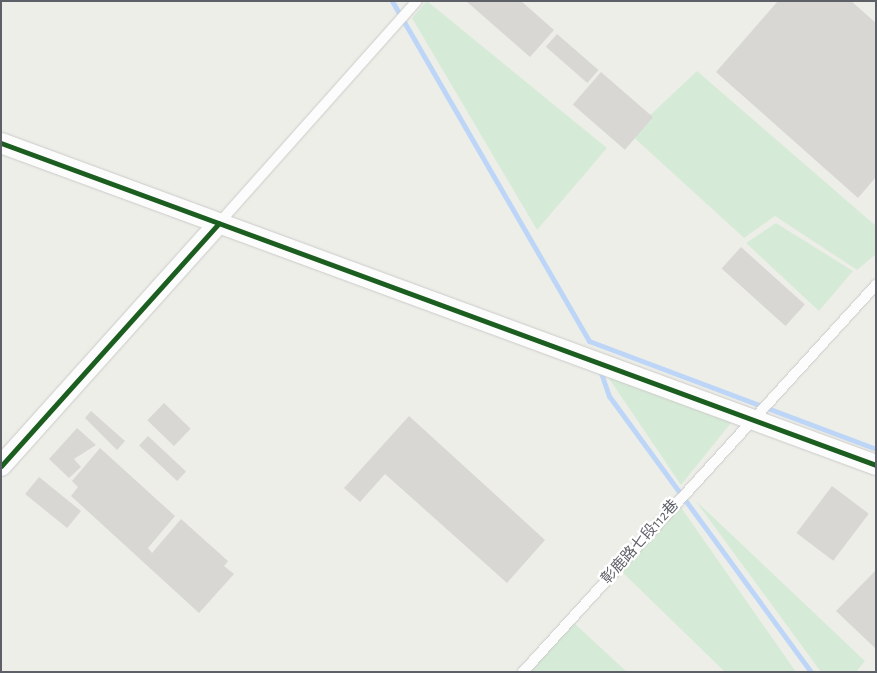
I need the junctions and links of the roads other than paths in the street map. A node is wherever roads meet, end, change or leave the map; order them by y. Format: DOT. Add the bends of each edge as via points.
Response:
graph roads {
  1 [pos="416,1"];
  2 [pos="1,143"];
  3 [pos="219,224"];
  4 [pos="876,285"];
  5 [pos="755,416"];
  6 [pos="876,465"];
  7 [pos="1,466"];
  8 [pos="523,672"];
  1 -- 3 [label="lane"];
  2 -- 3 [label="street"];
  3 -- 5 [label="street"];
  3 -- 7 [label="street"];
  4 -- 5 [label="lane, 彰鹿路七段112巷"];
  5 -- 6 [label="street"];
  5 -- 8 [label="lane, 彰鹿路七段112巷"];
}
